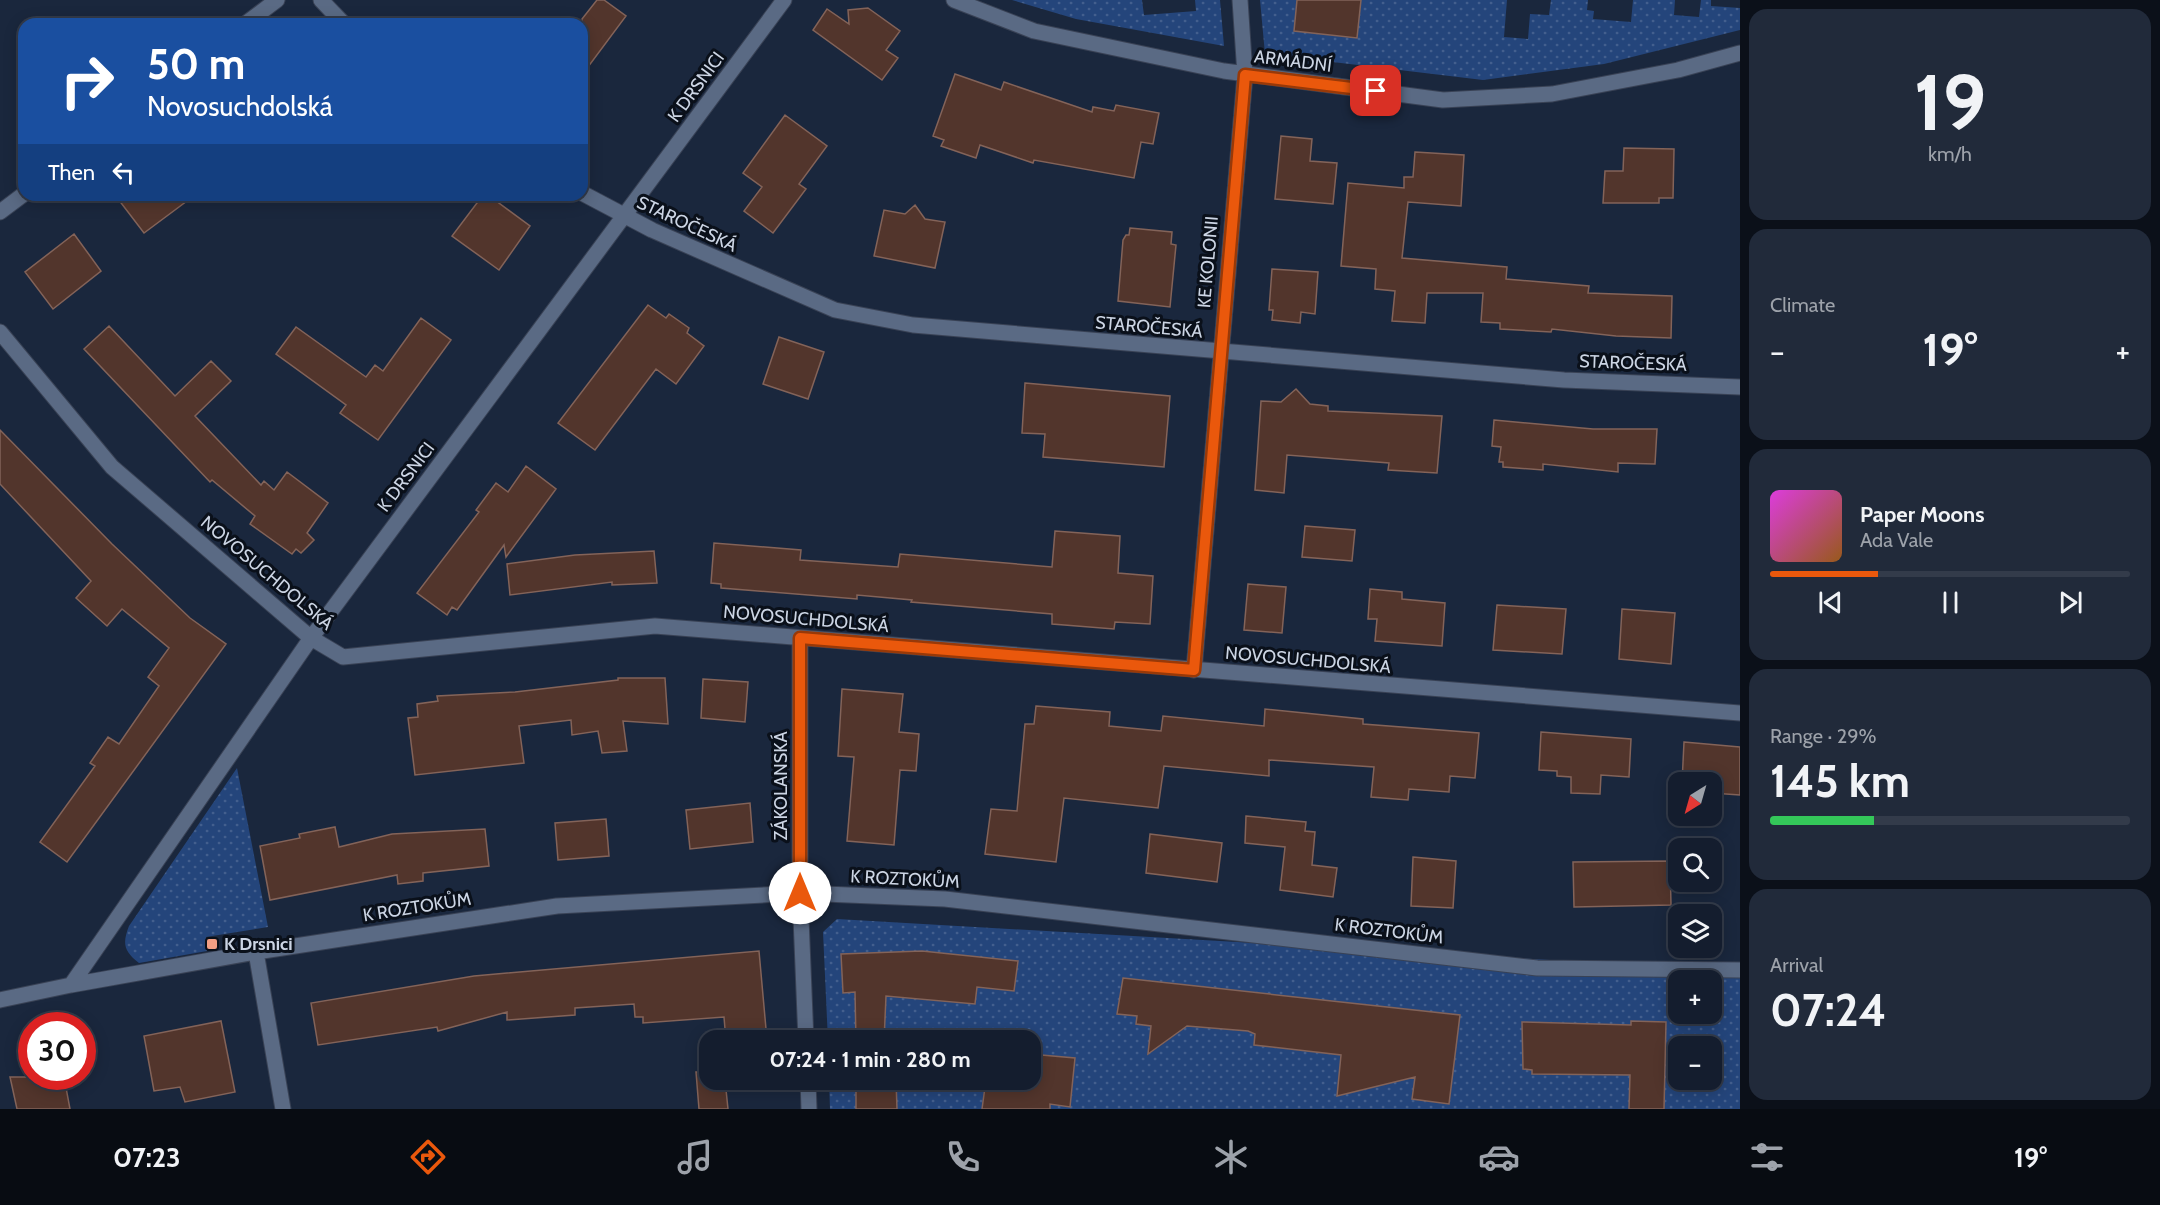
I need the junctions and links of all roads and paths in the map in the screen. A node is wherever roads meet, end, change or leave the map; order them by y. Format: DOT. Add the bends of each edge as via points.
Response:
graph roads {
  1 [pos="277,0"];
  2 [pos="321,0"];
  3 [pos="784,0"];
  4 [pos="954,0"];
  5 [pos="1240,0"];
  6 [pos="253,18"];
  7 [pos="338,18"];
  8 [pos="1740,53"];
  9 [pos="1245,75"];
  10 [pos="588,197"];
  11 [pos="18,198"];
  12 [pos="0,212"];
  13 [pos="625,216"];
  14 [pos="0,332"];
  15 [pos="1220,353"];
  16 [pos="1740,387"];
  17 [pos="311,638"];
  18 [pos="800,638"];
  19 [pos="1194,670"];
  20 [pos="1740,714"];
  21 [pos="800,893"];
  22 [pos="256,952"];
  23 [pos="1740,970"];
  24 [pos="70,985"];
  25 [pos="0,1000"];
  26 [pos="806,1030"];
  27 [pos="808,1090"];
  28 [pos="283,1109"];
  29 [pos="809,1109"];
  1 -- 6 [label="street"];
  2 -- 7 [label="street"];
  3 -- 13 [label="street, K DRSNICI"];
  4 -- 9 [label="street, ARMÁDNÍ" via="1034,31"];
  5 -- 9 [label="street, KE KOLONII"];
  8 -- 9 [label="street, ARMÁDNÍ" via="1678,70 1552,94 1443,100"];
  9 -- 15 [label="street, KE KOLONII"];
  10 -- 13 [label="street, STAROČESKÁ"];
  11 -- 12 [label="street"];
  13 -- 15 [label="street, STAROČESKÁ" via="835,310 913,325"];
  13 -- 17 [label="street, K DRSNICI"];
  14 -- 17 [label="street, NOVOSUCHDOLSKÁ" via="112,467"];
  15 -- 16 [label="street, STAROČESKÁ" via="1564,380"];
  15 -- 19 [label="street, KE KOLONII"];
  17 -- 18 [label="street, NOVOSUCHDOLSKÁ" via="343,657 655,626"];
  17 -- 24 [label="street, K DRSNICI"];
  18 -- 19 [label="street, NOVOSUCHDOLSKÁ"];
  18 -- 21 [label="street, ZÁKOLANSKÁ"];
  19 -- 20 [label="street, NOVOSUCHDOLSKÁ"];
  21 -- 22 [label="street, K ROZTOKŮM" via="557,906"];
  21 -- 23 [label="street, K ROZTOKŮM" via="945,899 1537,968"];
  21 -- 26 [label="street, ZÁKOLANSKÁ"];
  22 -- 24 [label="street, K ROZTOKŮM"];
  22 -- 28 [label="street"];
  24 -- 25 [label="street, K ROZTOKŮM"];
  27 -- 29 [label="street"];
}
